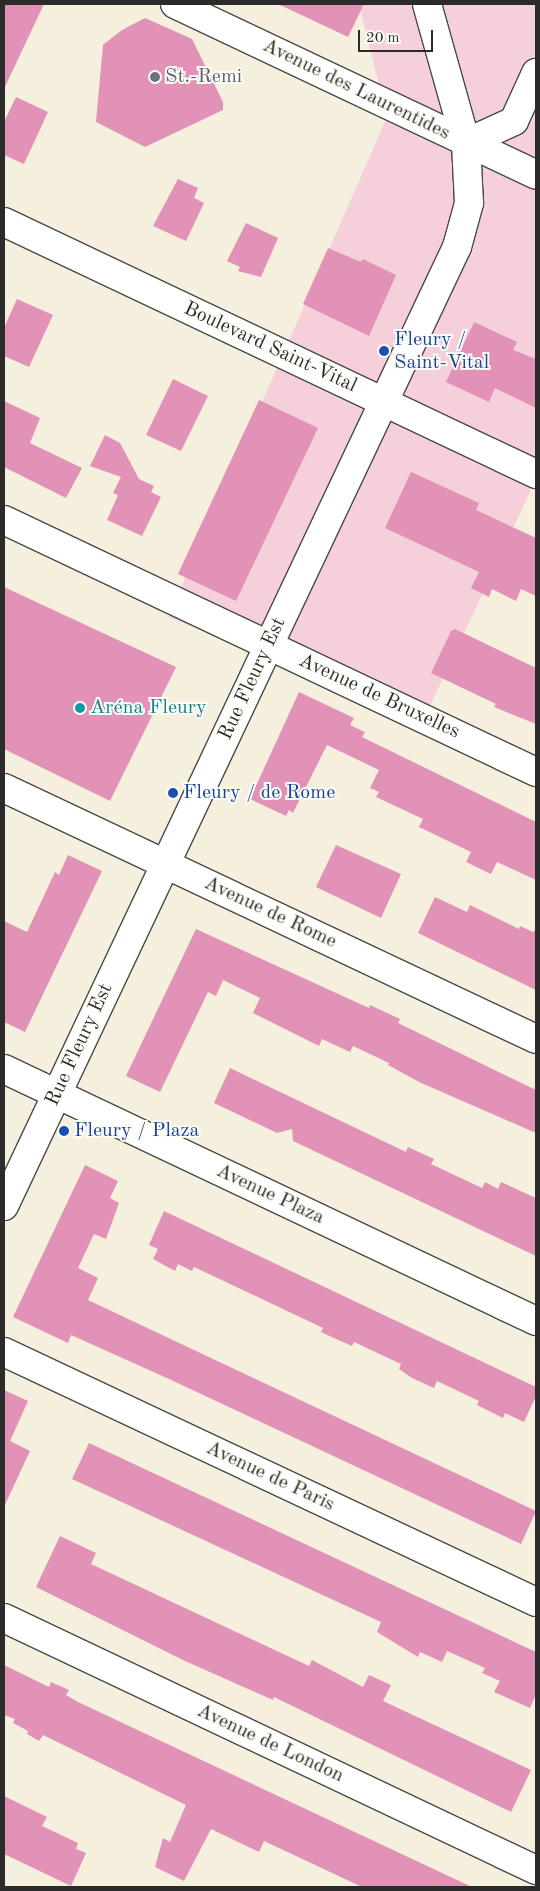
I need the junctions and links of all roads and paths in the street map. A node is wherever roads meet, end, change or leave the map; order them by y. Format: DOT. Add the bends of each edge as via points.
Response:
graph roads {
  1 [pos="175,4"];
  2 [pos="427,4"];
  3 [pos="536,73"];
  4 [pos="466,142"];
  5 [pos="536,175"];
  6 [pos="4,222"];
  7 [pos="385,403"];
  8 [pos="536,474"];
  9 [pos="4,520"];
  10 [pos="269,645"];
  11 [pos="536,772"];
  12 [pos="4,788"];
  13 [pos="166,864"];
  14 [pos="536,1039"];
  15 [pos="4,1069"];
  16 [pos="57,1094"];
  17 [pos="4,1206"];
  18 [pos="536,1321"];
  19 [pos="4,1352"];
  20 [pos="536,1602"];
  21 [pos="4,1618"];
  22 [pos="536,1870"];
  1 -- 4 [label="street, Avenue des Laurentides"];
  2 -- 4 [label="street, Rue Fleury Est"];
  3 -- 4 [label="street" via="514,121"];
  4 -- 5 [label="street, Avenue des Laurentides"];
  4 -- 7 [label="street, Rue Fleury Est" via="469,195 464,226 448,270"];
  6 -- 7 [label="street, Boulevard Saint-Vital"];
  7 -- 8 [label="street, Boulevard Saint-Vital"];
  7 -- 10 [label="street, Rue Fleury Est"];
  9 -- 10 [label="street, Avenue de Bruxelles"];
  10 -- 11 [label="street, Avenue de Bruxelles"];
  10 -- 13 [label="street, Rue Fleury Est"];
  12 -- 13 [label="street, Avenue de Rome"];
  13 -- 14 [label="street, Avenue de Rome"];
  13 -- 16 [label="street, Rue Fleury Est"];
  15 -- 16 [label="street, Avenue Plaza"];
  16 -- 17 [label="street, Rue Fleury Est"];
  16 -- 18 [label="street, Avenue Plaza"];
  19 -- 20 [label="street, Avenue de Paris"];
  21 -- 22 [label="street, Avenue de London"];
}
